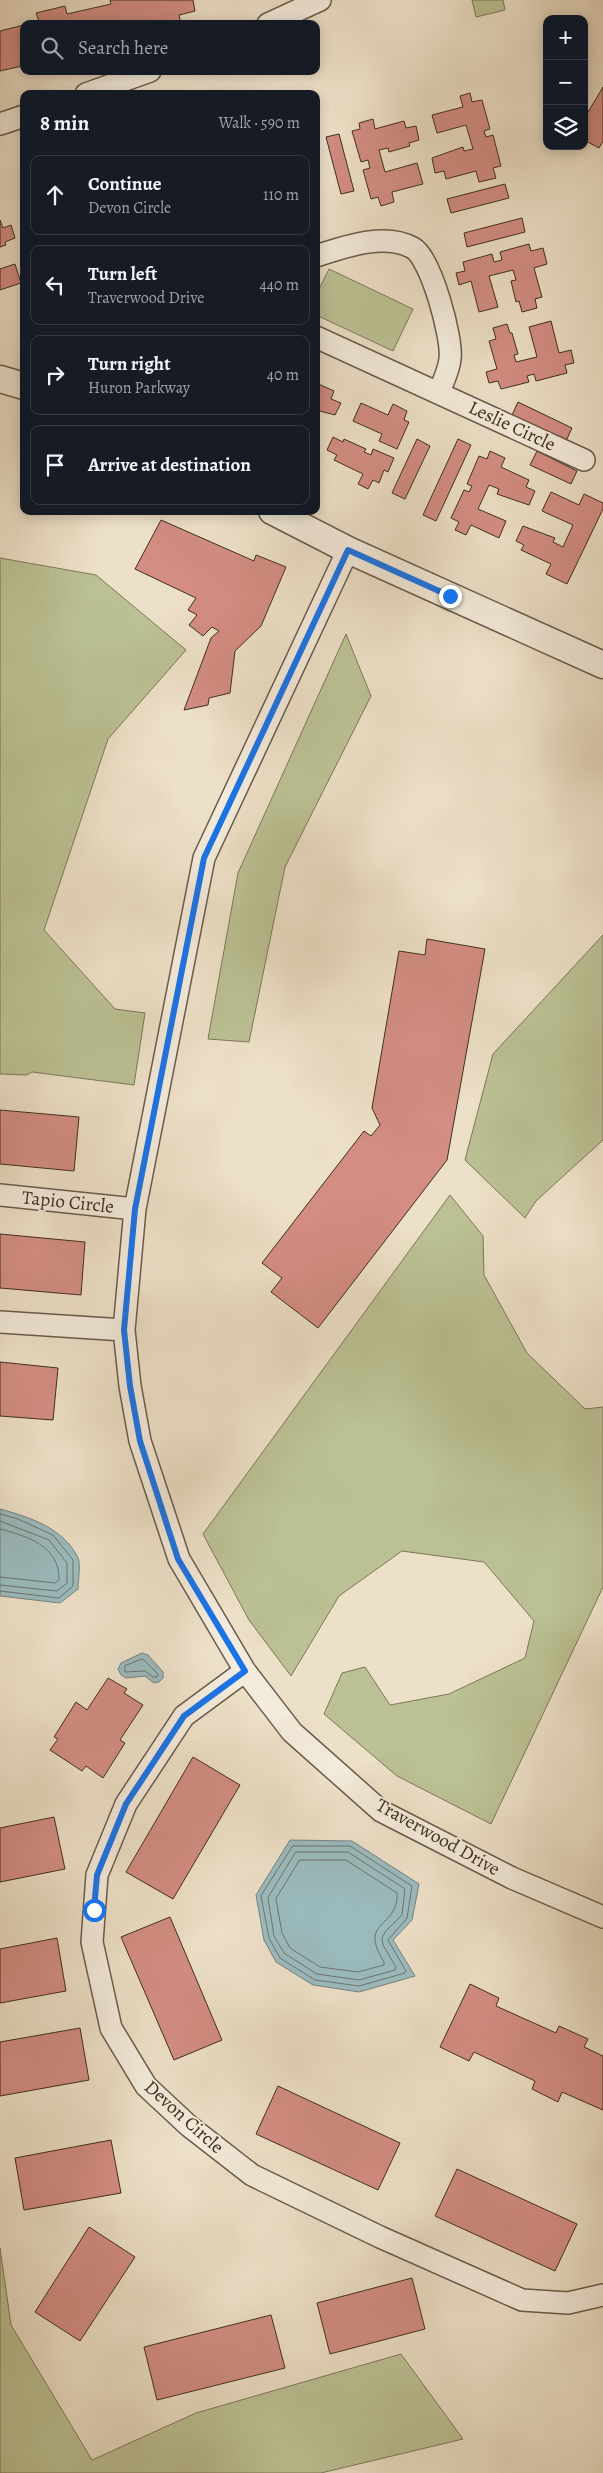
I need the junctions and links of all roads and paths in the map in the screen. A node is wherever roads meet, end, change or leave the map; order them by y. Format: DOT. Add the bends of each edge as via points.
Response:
graph roads {
  1 [pos="320,0"];
  2 [pos="277,20"];
  3 [pos="139,75"];
  4 [pos="97,90"];
  5 [pos="20,117"];
  6 [pos="0,124"];
  7 [pos="320,255"];
  8 [pos="320,339"];
  9 [pos="0,378"];
  10 [pos="20,385"];
  11 [pos="439,392"];
  12 [pos="584,460"];
  13 [pos="280,515"];
  14 [pos="348,550"];
  15 [pos="603,665"];
  16 [pos="0,1195"];
  17 [pos="135,1209"];
  18 [pos="0,1322"];
  19 [pos="124,1330"];
  20 [pos="245,1671"];
  21 [pos="603,1917"];
  22 [pos="603,2295"];
  1 -- 2 [label="street"];
  3 -- 4 [label="street"];
  5 -- 6 [label="street"];
  7 -- 11 [label="street" via="351,245 388,242 414,249 428,267 447,329 450,359"];
  8 -- 11 [label="street, Leslie Circle"];
  9 -- 10 [label="street"];
  11 -- 12 [label="street, Leslie Circle"];
  13 -- 14 [label="street"];
  14 -- 15 [label="street"];
  14 -- 17 [label="street, Traverwood Drive" via="204,858"];
  16 -- 17 [label="street, Tapio Circle"];
  17 -- 19 [label="street, Traverwood Drive"];
  18 -- 19 [label="street"];
  19 -- 20 [label="street, Traverwood Drive" via="140,1441 178,1559"];
  20 -- 21 [label="street, Traverwood Drive" via="292,1732 381,1811 512,1878"];
  20 -- 22 [label="street, Devon Circle" via="184,1716 126,1804 97,1875 92,1942 111,2028 146,2086 189,2126 252,2175 522,2300 568,2303"];
}
